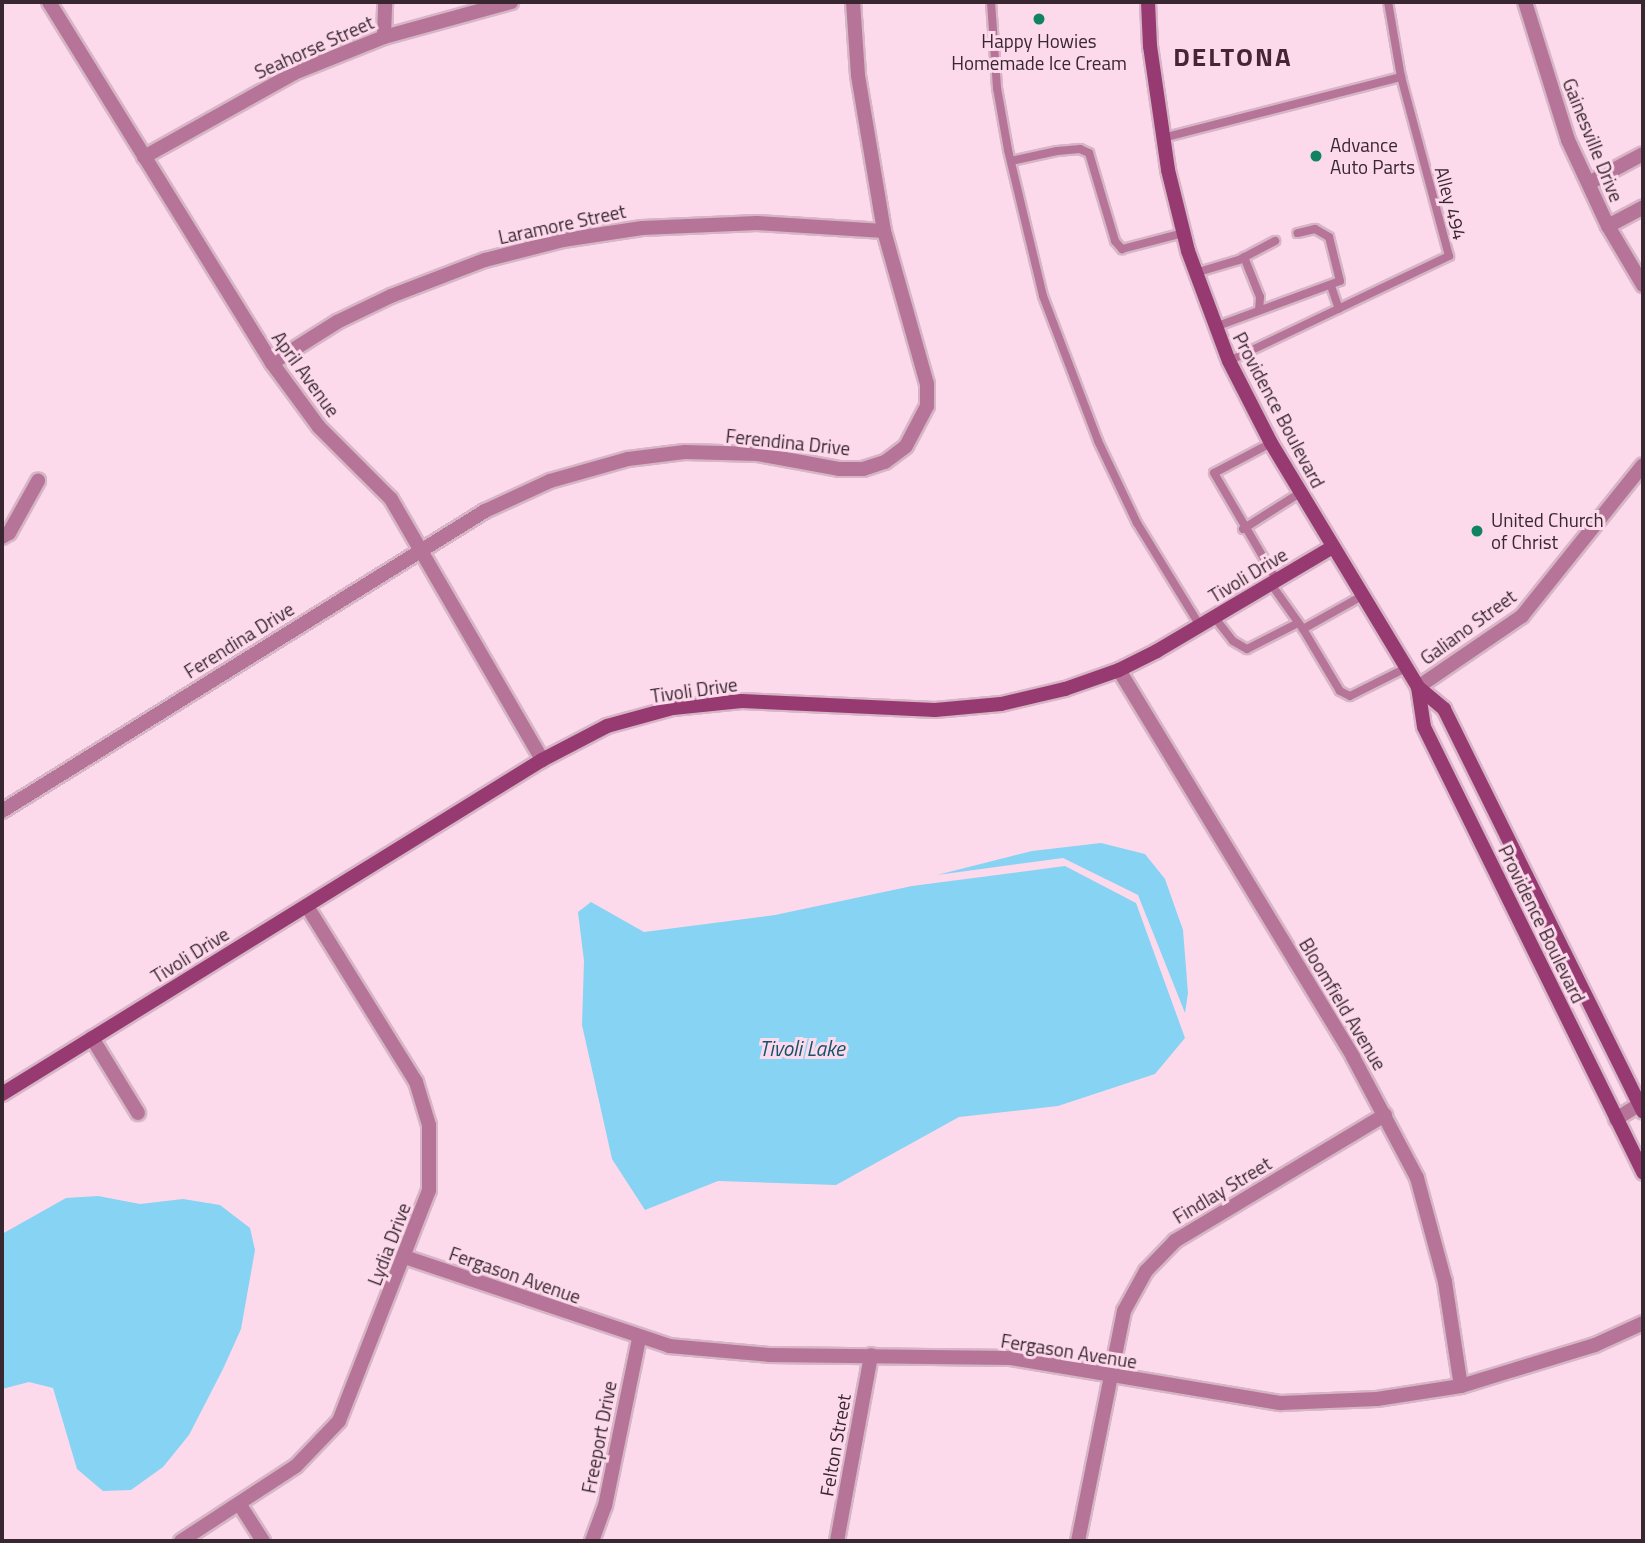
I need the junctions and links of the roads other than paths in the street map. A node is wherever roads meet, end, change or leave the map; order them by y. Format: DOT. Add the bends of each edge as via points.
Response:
graph roads {
  1 [pos="49,2"];
  2 [pos="384,2"];
  3 [pos="511,2"];
  4 [pos="853,2"];
  5 [pos="991,2"];
  6 [pos="1148,2"];
  7 [pos="1388,2"];
  8 [pos="1525,2"];
  9 [pos="384,37"];
  10 [pos="1401,77"];
  11 [pos="1163,138"];
  12 [pos="1643,154"];
  13 [pos="144,157"];
  14 [pos="1011,161"];
  15 [pos="1589,183"];
  16 [pos="1643,207"];
  17 [pos="1608,226"];
  18 [pos="884,231"];
  19 [pos="1183,233"];
  20 [pos="1297,233"];
  21 [pos="1275,241"];
  22 [pos="1244,257"];
  23 [pos="1195,273"];
  24 [pos="1643,285"];
  25 [pos="1331,286"];
  26 [pos="1339,309"];
  27 [pos="1259,310"];
  28 [pos="1214,327"];
  29 [pos="1228,361"];
  30 [pos="272,363"];
  31 [pos="1270,443"];
  32 [pos="1643,465"];
  33 [pos="38,481"];
  34 [pos="1300,493"];
  35 [pos="1243,529"];
  36 [pos="2,537"];
  37 [pos="1333,547"];
  38 [pos="421,549"];
  39 [pos="1274,582"];
  40 [pos="1362,596"];
  41 [pos="1215,618"];
  42 [pos="1200,626"];
  43 [pos="1300,626"];
  44 [pos="1406,668"];
  45 [pos="1119,670"];
  46 [pos="1418,687"];
  47 [pos="542,760"];
  48 [pos="2,811"];
  49 [pos="307,906"];
  50 [pos="92,1038"];
  51 [pos="2,1094"];
  52 [pos="1642,1106"];
  53 [pos="138,1113"];
  54 [pos="1385,1115"];
  55 [pos="1616,1119"];
  56 [pos="1643,1173"];
  57 [pos="405,1257"];
  58 [pos="1643,1323"];
  59 [pos="639,1339"];
  60 [pos="871,1355"];
  61 [pos="1112,1376"];
  62 [pos="1461,1386"];
  63 [pos="240,1505"];
  64 [pos="181,1541"];
  65 [pos="263,1541"];
  66 [pos="592,1541"];
  67 [pos="837,1541"];
  68 [pos="1078,1541"];
  1 -- 13 [label="street, April Avenue"];
  2 -- 9 [label="street"];
  3 -- 9 [label="street, Seahorse Street"];
  4 -- 18 [label="street, Ferendina Drive" via="858,75"];
  5 -- 14 [label="lane" via="997,88"];
  6 -- 11 [label="main road, Providence Boulevard"];
  7 -- 10 [label="lane, Alley 494"];
  8 -- 15 [label="street, Gainesville Drive" via="1568,140"];
  9 -- 13 [label="street, Seahorse Street" via="294,74"];
  10 -- 11 [label="lane"];
  10 -- 26 [label="lane, Alley 494" via="1449,256"];
  11 -- 19 [label="main road, Providence Boulevard"];
  12 -- 15 [label="street"];
  13 -- 30 [label="street, April Avenue"];
  14 -- 19 [label="lane" via="1057,151 1089,153 1111,229 1122,250"];
  14 -- 42 [label="lane" via="1043,296 1071,379 1138,523"];
  15 -- 17 [label="street, Gainesville Drive"];
  16 -- 17 [label="street"];
  17 -- 24 [label="street, Gainesville Drive"];
  18 -- 30 [label="street, Laramore Street" via="757,223 642,228 563,240 485,260 391,296 337,322"];
  18 -- 38 [label="street, Ferendina Drive" via="927,384 927,406 918,430 885,462 839,469 758,454 685,452 628,459 550,481 485,511"];
  19 -- 23 [label="main road, Providence Boulevard"];
  20 -- 25 [label="lane" via="1315,229 1329,237 1340,277"];
  21 -- 22 [label="lane"];
  22 -- 23 [label="lane"];
  22 -- 27 [label="lane" via="1260,297"];
  23 -- 28 [label="main road, Providence Boulevard"];
  25 -- 26 [label="lane"];
  25 -- 27 [label="lane"];
  26 -- 29 [label="lane, Alley 494"];
  27 -- 28 [label="lane"];
  28 -- 29 [label="main road, Providence Boulevard"];
  29 -- 31 [label="main road, Providence Boulevard"];
  30 -- 38 [label="street, April Avenue" via="319,427 391,499"];
  31 -- 34 [label="main road, Providence Boulevard"];
  31 -- 35 [label="lane" via="1214,473"];
  32 -- 46 [label="street, Galiano Street" via="1522,616"];
  33 -- 36 [label="street" via="9,533"];
  34 -- 35 [label="lane"];
  34 -- 37 [label="main road, Providence Boulevard"];
  35 -- 39 [label="lane"];
  37 -- 39 [label="main road, Tivoli Drive"];
  37 -- 40 [label="main road, Providence Boulevard"];
  38 -- 47 [label="street, April Avenue"];
  38 -- 48 [label="street, Ferendina Drive"];
  39 -- 41 [label="main road, Tivoli Drive"];
  39 -- 43 [label="lane"];
  40 -- 43 [label="lane"];
  40 -- 44 [label="main road, Providence Boulevard"];
  41 -- 42 [label="main road, Tivoli Drive"];
  41 -- 43 [label="lane" via="1233,641 1247,649"];
  42 -- 45 [label="main road, Tivoli Drive"];
  43 -- 44 [label="lane" via="1340,691 1350,696"];
  44 -- 46 [label="main road, Providence Boulevard"];
  45 -- 47 [label="main road, Tivoli Drive" via="1001,704 935,710 742,701 673,708 607,726"];
  45 -- 54 [label="street, Bloomfield Avenue"];
  46 -- 52 [label="main road, Providence Boulevard" via="1444,709"];
  46 -- 55 [label="main road, Providence Boulevard" via="1424,727"];
  47 -- 49 [label="main road, Tivoli Drive"];
  49 -- 50 [label="main road, Tivoli Drive"];
  49 -- 57 [label="street, Lydia Drive" via="416,1082 429,1125 429,1190"];
  50 -- 51 [label="main road, Tivoli Drive"];
  50 -- 53 [label="street"];
  52 -- 55 [label="street"];
  54 -- 61 [label="street, Findlay Street" via="1175,1241 1146,1271 1124,1311"];
  54 -- 62 [label="street, Bloomfield Avenue" via="1416,1178 1444,1282"];
  55 -- 56 [label="main road, Providence Boulevard"];
  57 -- 59 [label="street, Fergason Avenue"];
  57 -- 63 [label="street, Lydia Drive" via="339,1421 296,1466"];
  58 -- 62 [label="street, Fergason Avenue" via="1558,1357"];
  59 -- 60 [label="street, Fergason Avenue" via="769,1355"];
  59 -- 66 [label="street, Freeport Drive" via="605,1506"];
  60 -- 61 [label="street, Fergason Avenue" via="1011,1358"];
  60 -- 67 [label="street, Felton Street"];
  61 -- 62 [label="street, Fergason Avenue" via="1281,1403 1377,1399"];
  61 -- 68 [label="street, Findlay Street"];
  63 -- 64 [label="street, Lydia Drive"];
  63 -- 65 [label="street"];
}
